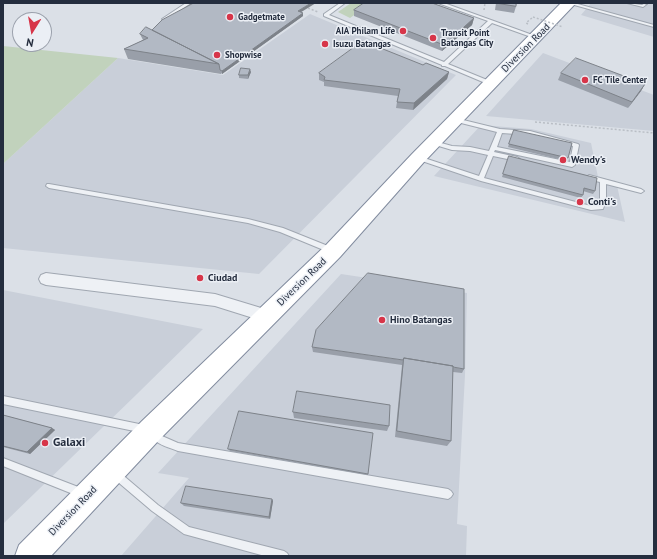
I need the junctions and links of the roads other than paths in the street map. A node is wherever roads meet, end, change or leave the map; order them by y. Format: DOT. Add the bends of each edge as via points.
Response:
graph roads {
  1 [pos="189,3"];
  2 [pos="343,3"];
  3 [pos="440,3"];
  4 [pos="569,3"];
  5 [pos="629,3"];
  6 [pos="645,4"];
  7 [pos="491,21"];
  8 [pos="161,22"];
  9 [pos="654,26"];
  10 [pos="536,37"];
  11 [pos="444,65"];
  12 [pos="490,83"];
  13 [pos="455,120"];
  14 [pos="500,131"];
  15 [pos="434,143"];
  16 [pos="492,150"];
  17 [pos="418,158"];
  18 [pos="544,166"];
  19 [pos="581,175"];
  20 [pos="481,179"];
  21 [pos="603,181"];
  22 [pos="50,186"];
  23 [pos="641,190"];
  24 [pos="333,251"];
  25 [pos="46,279"];
  26 [pos="266,316"];
  27 [pos="3,400"];
  28 [pos="151,430"];
  29 [pos="3,462"];
  30 [pos="111,471"];
  31 [pos="448,494"];
  32 [pos="88,495"];
  33 [pos="30,556"];
  34 [pos="284,556"];
  1 -- 8 [label="lane"];
  2 -- 11 [label="lane" via="326,15"];
  3 -- 7 [label="lane"];
  4 -- 9 [label="lane"];
  4 -- 10 [label="highway, Diversion Road"];
  5 -- 6 [label="lane" via="640,6"];
  7 -- 10 [label="lane"];
  7 -- 11 [label="lane"];
  10 -- 12 [label="highway, Diversion Road"];
  11 -- 12 [label="lane"];
  12 -- 13 [label="highway, Diversion Road"];
  13 -- 14 [label="lane"];
  13 -- 15 [label="highway, Diversion Road"];
  14 -- 16 [label="lane"];
  14 -- 16 [label="lane" via="530,133 576,145 572,165"];
  15 -- 16 [label="lane" via="452,148"];
  15 -- 17 [label="highway, Diversion Road"];
  16 -- 18 [label="lane"];
  16 -- 20 [label="lane"];
  17 -- 20 [label="lane"];
  17 -- 24 [label="highway, Diversion Road"];
  19 -- 21 [label="lane"];
  20 -- 21 [label="lane" via="591,208 601,207"];
  21 -- 23 [label="lane"];
  22 -- 24 [label="lane" via="248,221 281,230"];
  24 -- 26 [label="highway, Diversion Road"];
  25 -- 26 [label="street" via="215,300"];
  26 -- 28 [label="highway, Diversion Road"];
  27 -- 28 [label="lane"];
  28 -- 30 [label="highway, Diversion Road"];
  28 -- 31 [label="lane" via="159,439 178,448"];
  29 -- 32 [label="lane"];
  30 -- 32 [label="highway, Diversion Road"];
  30 -- 34 [label="lane" via="187,531"];
  32 -- 33 [label="highway, Diversion Road"];
}
